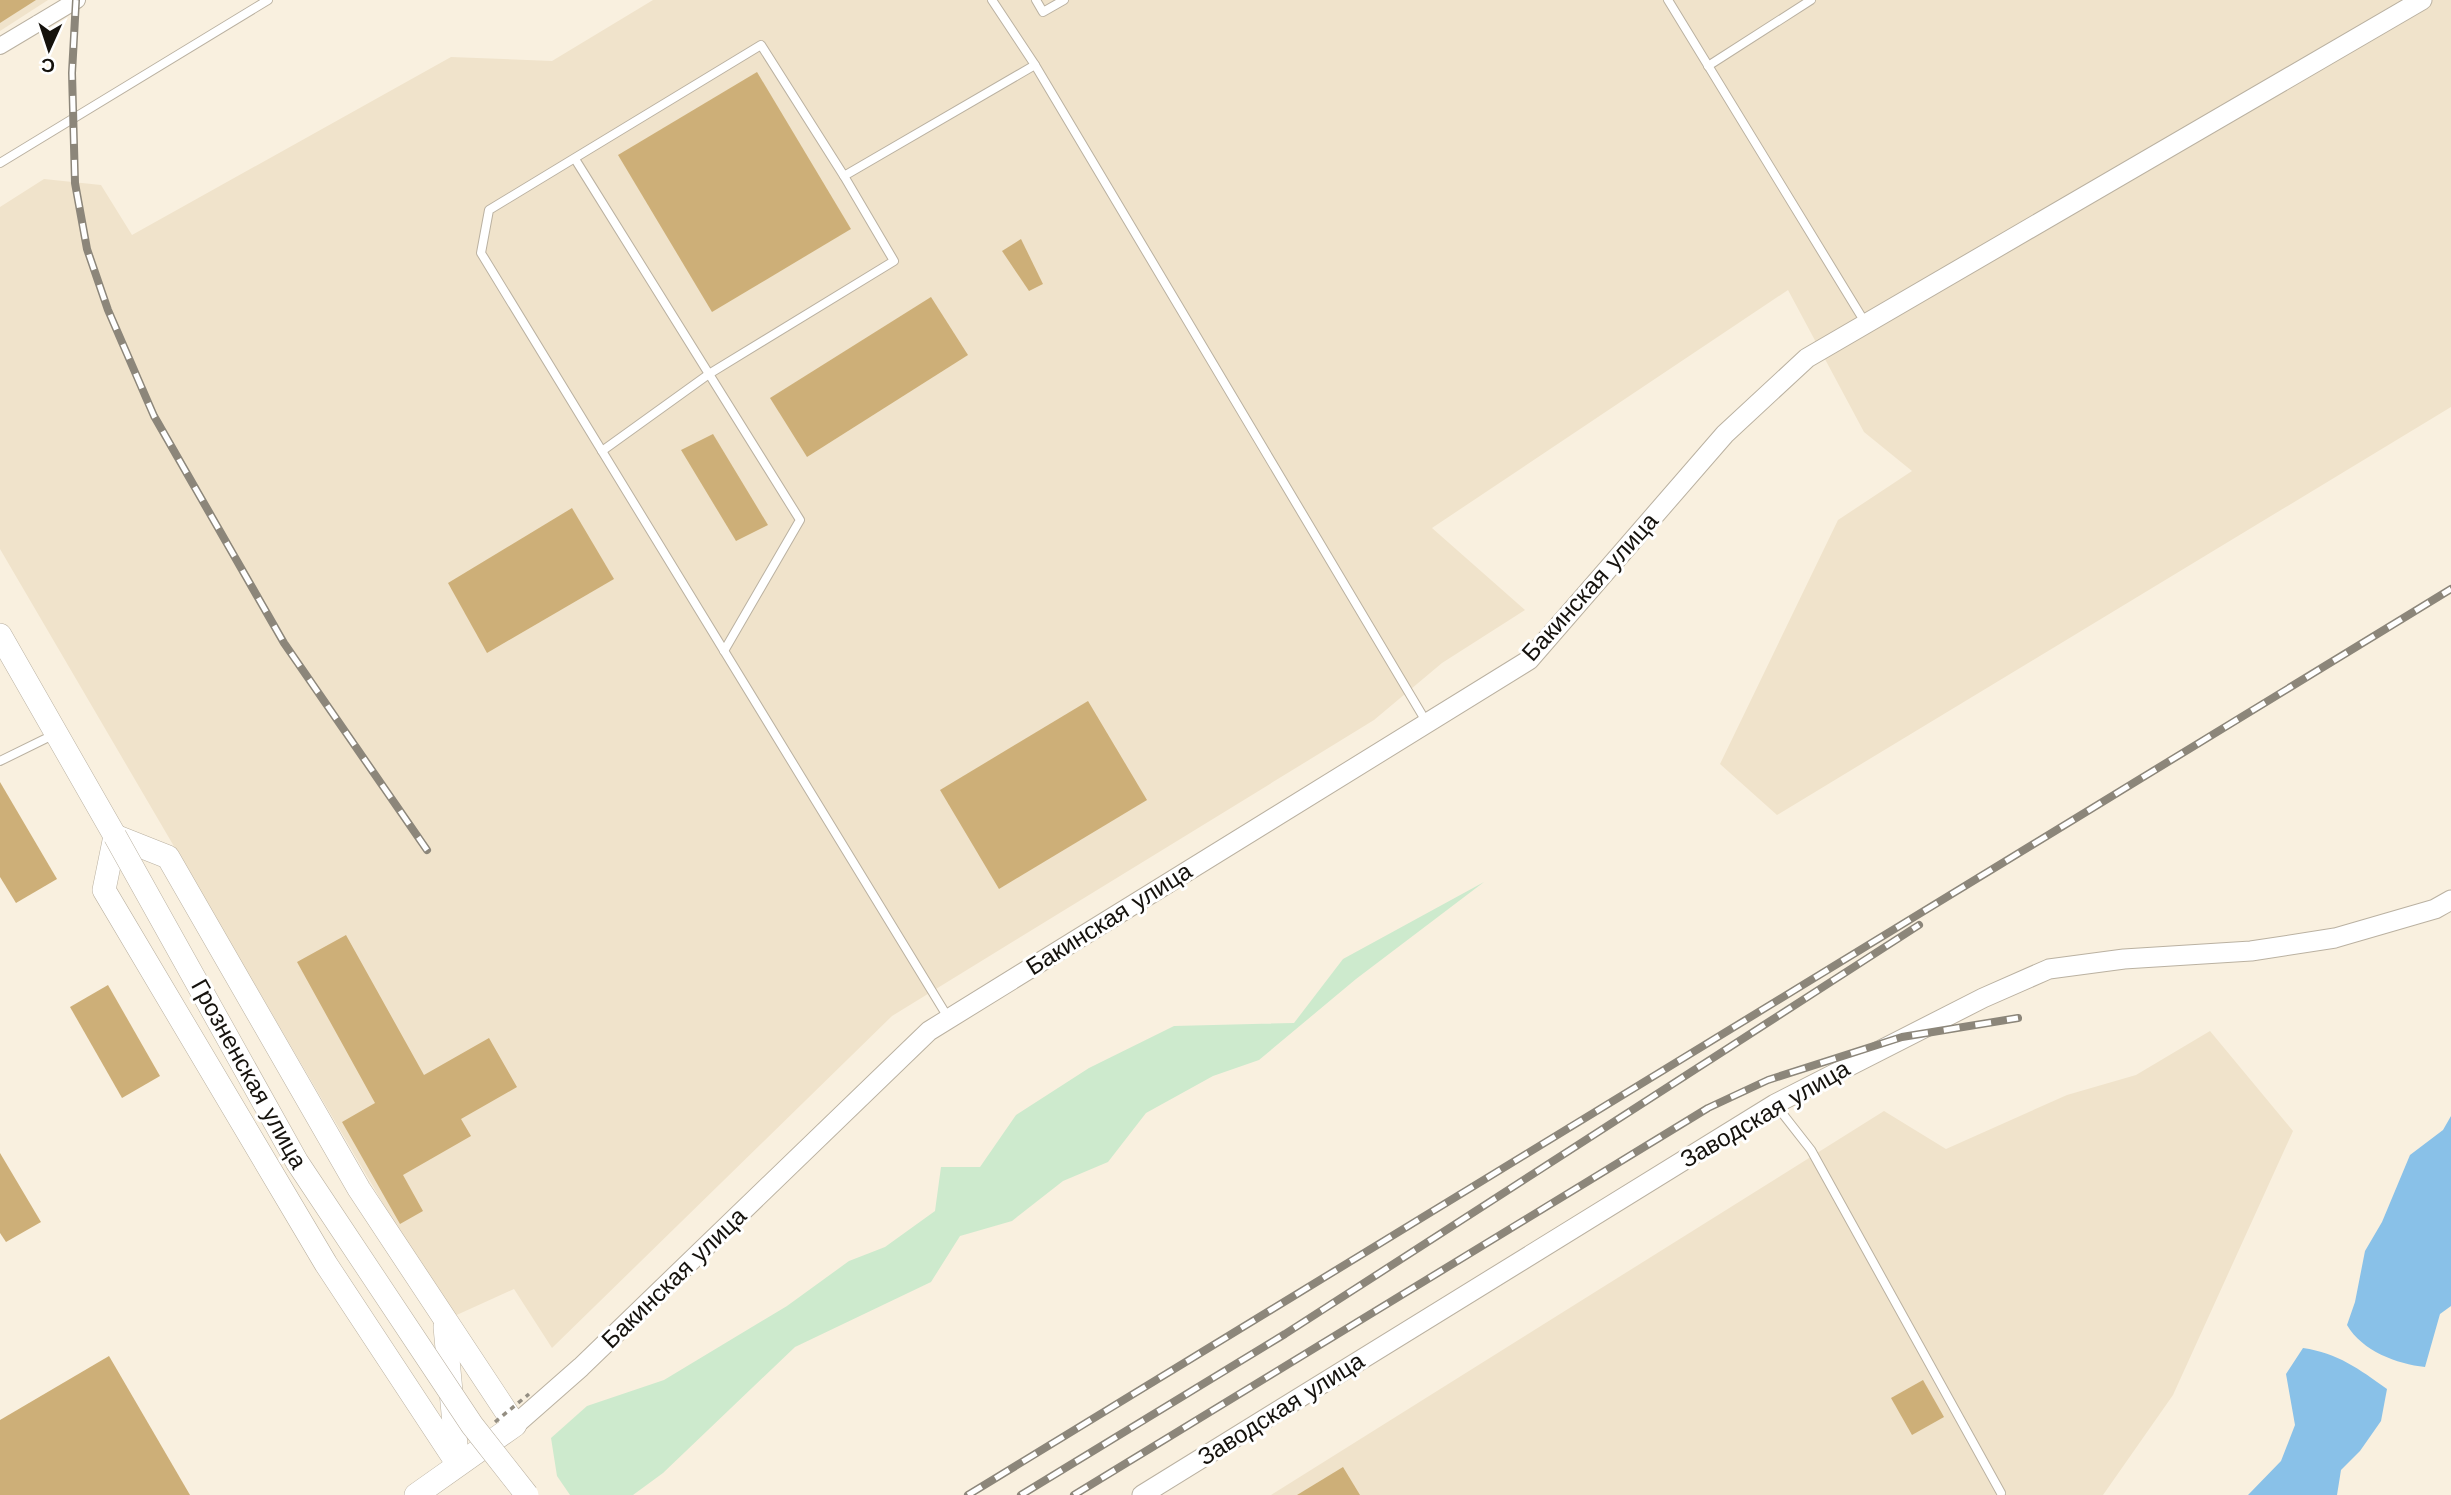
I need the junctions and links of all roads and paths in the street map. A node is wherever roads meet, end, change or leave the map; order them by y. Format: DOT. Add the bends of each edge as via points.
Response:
graph roads {
  1 [pos="77,0"];
  2 [pos="268,0"];
  3 [pos="992,0"];
  4 [pos="1036,0"];
  5 [pos="1065,0"];
  6 [pos="1668,0"];
  7 [pos="1811,0"];
  8 [pos="2422,0"];
  9 [pos="0,46"];
  10 [pos="1035,65"];
  11 [pos="1708,65"];
  12 [pos="575,159"];
  13 [pos="0,163"];
  14 [pos="844,176"];
  15 [pos="1866,324"];
  16 [pos="709,374"];
  17 [pos="602,451"];
  18 [pos="0,635"];
  19 [pos="724,651"];
  20 [pos="1427,723"];
  21 [pos="56,734"];
  22 [pos="0,761"];
  23 [pos="115,836"];
  24 [pos="2443,907"];
  25 [pos="949,1019"];
  26 [pos="1775,1104"];
  27 [pos="445,1324"];
  28 [pos="529,1394"];
  29 [pos="491,1425"];
  30 [pos="515,1425"];
  31 [pos="457,1463"];
  32 [pos="425,1493"];
  33 [pos="2001,1493"];
  34 [pos="527,1495"];
  35 [pos="1142,1495"];
  1 -- 9 [label="street"];
  2 -- 13 [label="lane"];
  3 -- 10 [label="lane"];
  4 -- 5 [label="lane" via="1044,12"];
  6 -- 11 [label="lane"];
  7 -- 11 [label="lane"];
  8 -- 15 [label="street, Бакинская улица"];
  10 -- 14 [label="lane"];
  10 -- 20 [label="lane"];
  11 -- 15 [label="lane"];
  12 -- 14 [label="lane" via="761,46"];
  12 -- 16 [label="lane"];
  12 -- 17 [label="lane" via="489,210 481,253"];
  14 -- 16 [label="lane" via="894,261"];
  15 -- 20 [label="street, Бакинская улица" via="1807,358 1725,434 1529,660"];
  16 -- 17 [label="lane"];
  16 -- 19 [label="lane" via="800,520"];
  17 -- 19 [label="lane"];
  18 -- 21 [label="main road, Грозненская улица"];
  19 -- 25 [label="lane"];
  20 -- 25 [label="street, Бакинская улица"];
  21 -- 22 [label="lane"];
  21 -- 23 [label="main road, Грозненская улица"];
  23 -- 27 [label="main road" via="168,858 359,1189"];
  23 -- 31 [label="main road" via="104,890 326,1264"];
  23 -- 34 [label="main road, Грозненская улица, bridge" via="297,1162 472,1425"];
  24 -- 26 [label="street, Заводская улица" via="2335,938 2251,951 2049,969 1902,1037"];
  25 -- 30 [label="street, Бакинская улица" via="929,1031"];
  26 -- 33 [label="lane" via="1811,1150"];
  26 -- 35 [label="street, Заводская улица"];
  27 -- 30 [label="main road"];
  27 -- 31 [label="main road"];
  28 -- 29 [label="path, bridge"];
  30 -- 31 [label="main road, Бакинская улица"];
  31 -- 32 [label="main road, Бакинская улица"];
}
